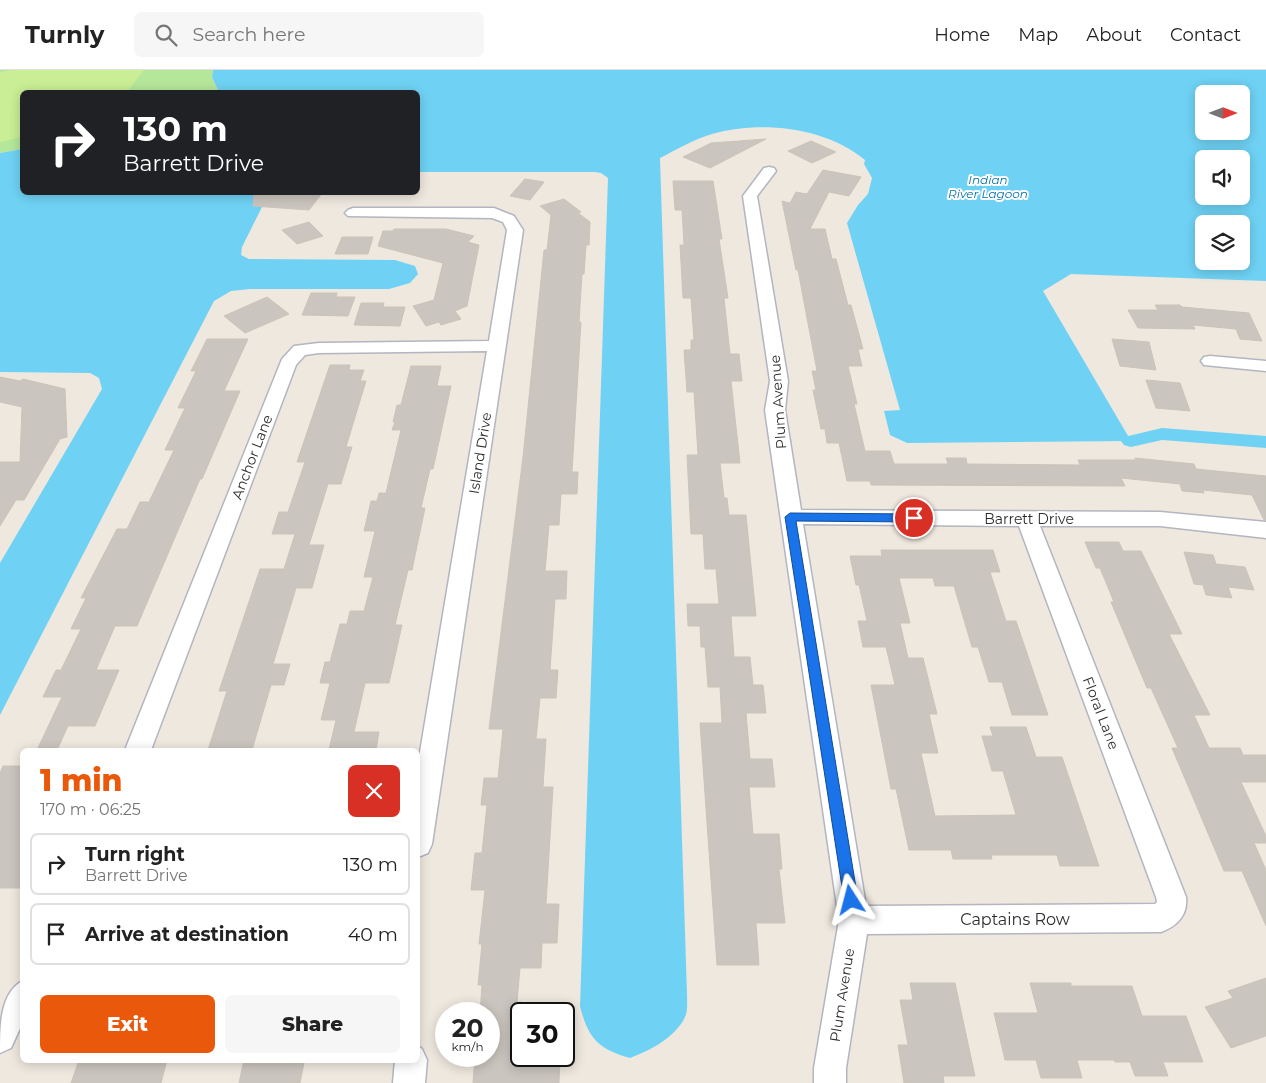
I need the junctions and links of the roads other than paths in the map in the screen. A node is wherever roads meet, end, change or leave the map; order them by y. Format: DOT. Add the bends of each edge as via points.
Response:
graph roads {
  1 [pos="768,171"];
  2 [pos="353,213"];
  3 [pos="497,346"];
  4 [pos="1210,361"];
  5 [pos="1266,366"];
  6 [pos="790,517"];
  7 [pos="1027,519"];
  8 [pos="1266,530"];
  9 [pos="139,748"];
  10 [pos="420,831"];
  11 [pos="1172,907"];
  12 [pos="854,920"];
  13 [pos="20,1000"];
  14 [pos="0,1037"];
  15 [pos="411,1063"];
  16 [pos="408,1083"];
  17 [pos="830,1083"];
  1 -- 6 [label="street, Plum Avenue" via="750,196 779,381 775,410"];
  2 -- 3 [label="street, Island Drive" via="494,213 509,219 515,230"];
  3 -- 9 [label="street, Anchor Lane" via="319,348 300,350 288,363"];
  3 -- 10 [label="street, Island Drive"];
  4 -- 5 [label="street"];
  6 -- 7 [label="street, Barrett Drive"];
  6 -- 12 [label="street, Plum Avenue"];
  7 -- 8 [label="street, Barrett Drive" via="1160,519"];
  7 -- 11 [label="street, Floral Lane" via="1171,897"];
  11 -- 12 [label="street, Captains Row" via="1161,918"];
  12 -- 17 [label="street, Plum Avenue"];
  13 -- 14 [label="street"];
  15 -- 16 [label="street"];
}
